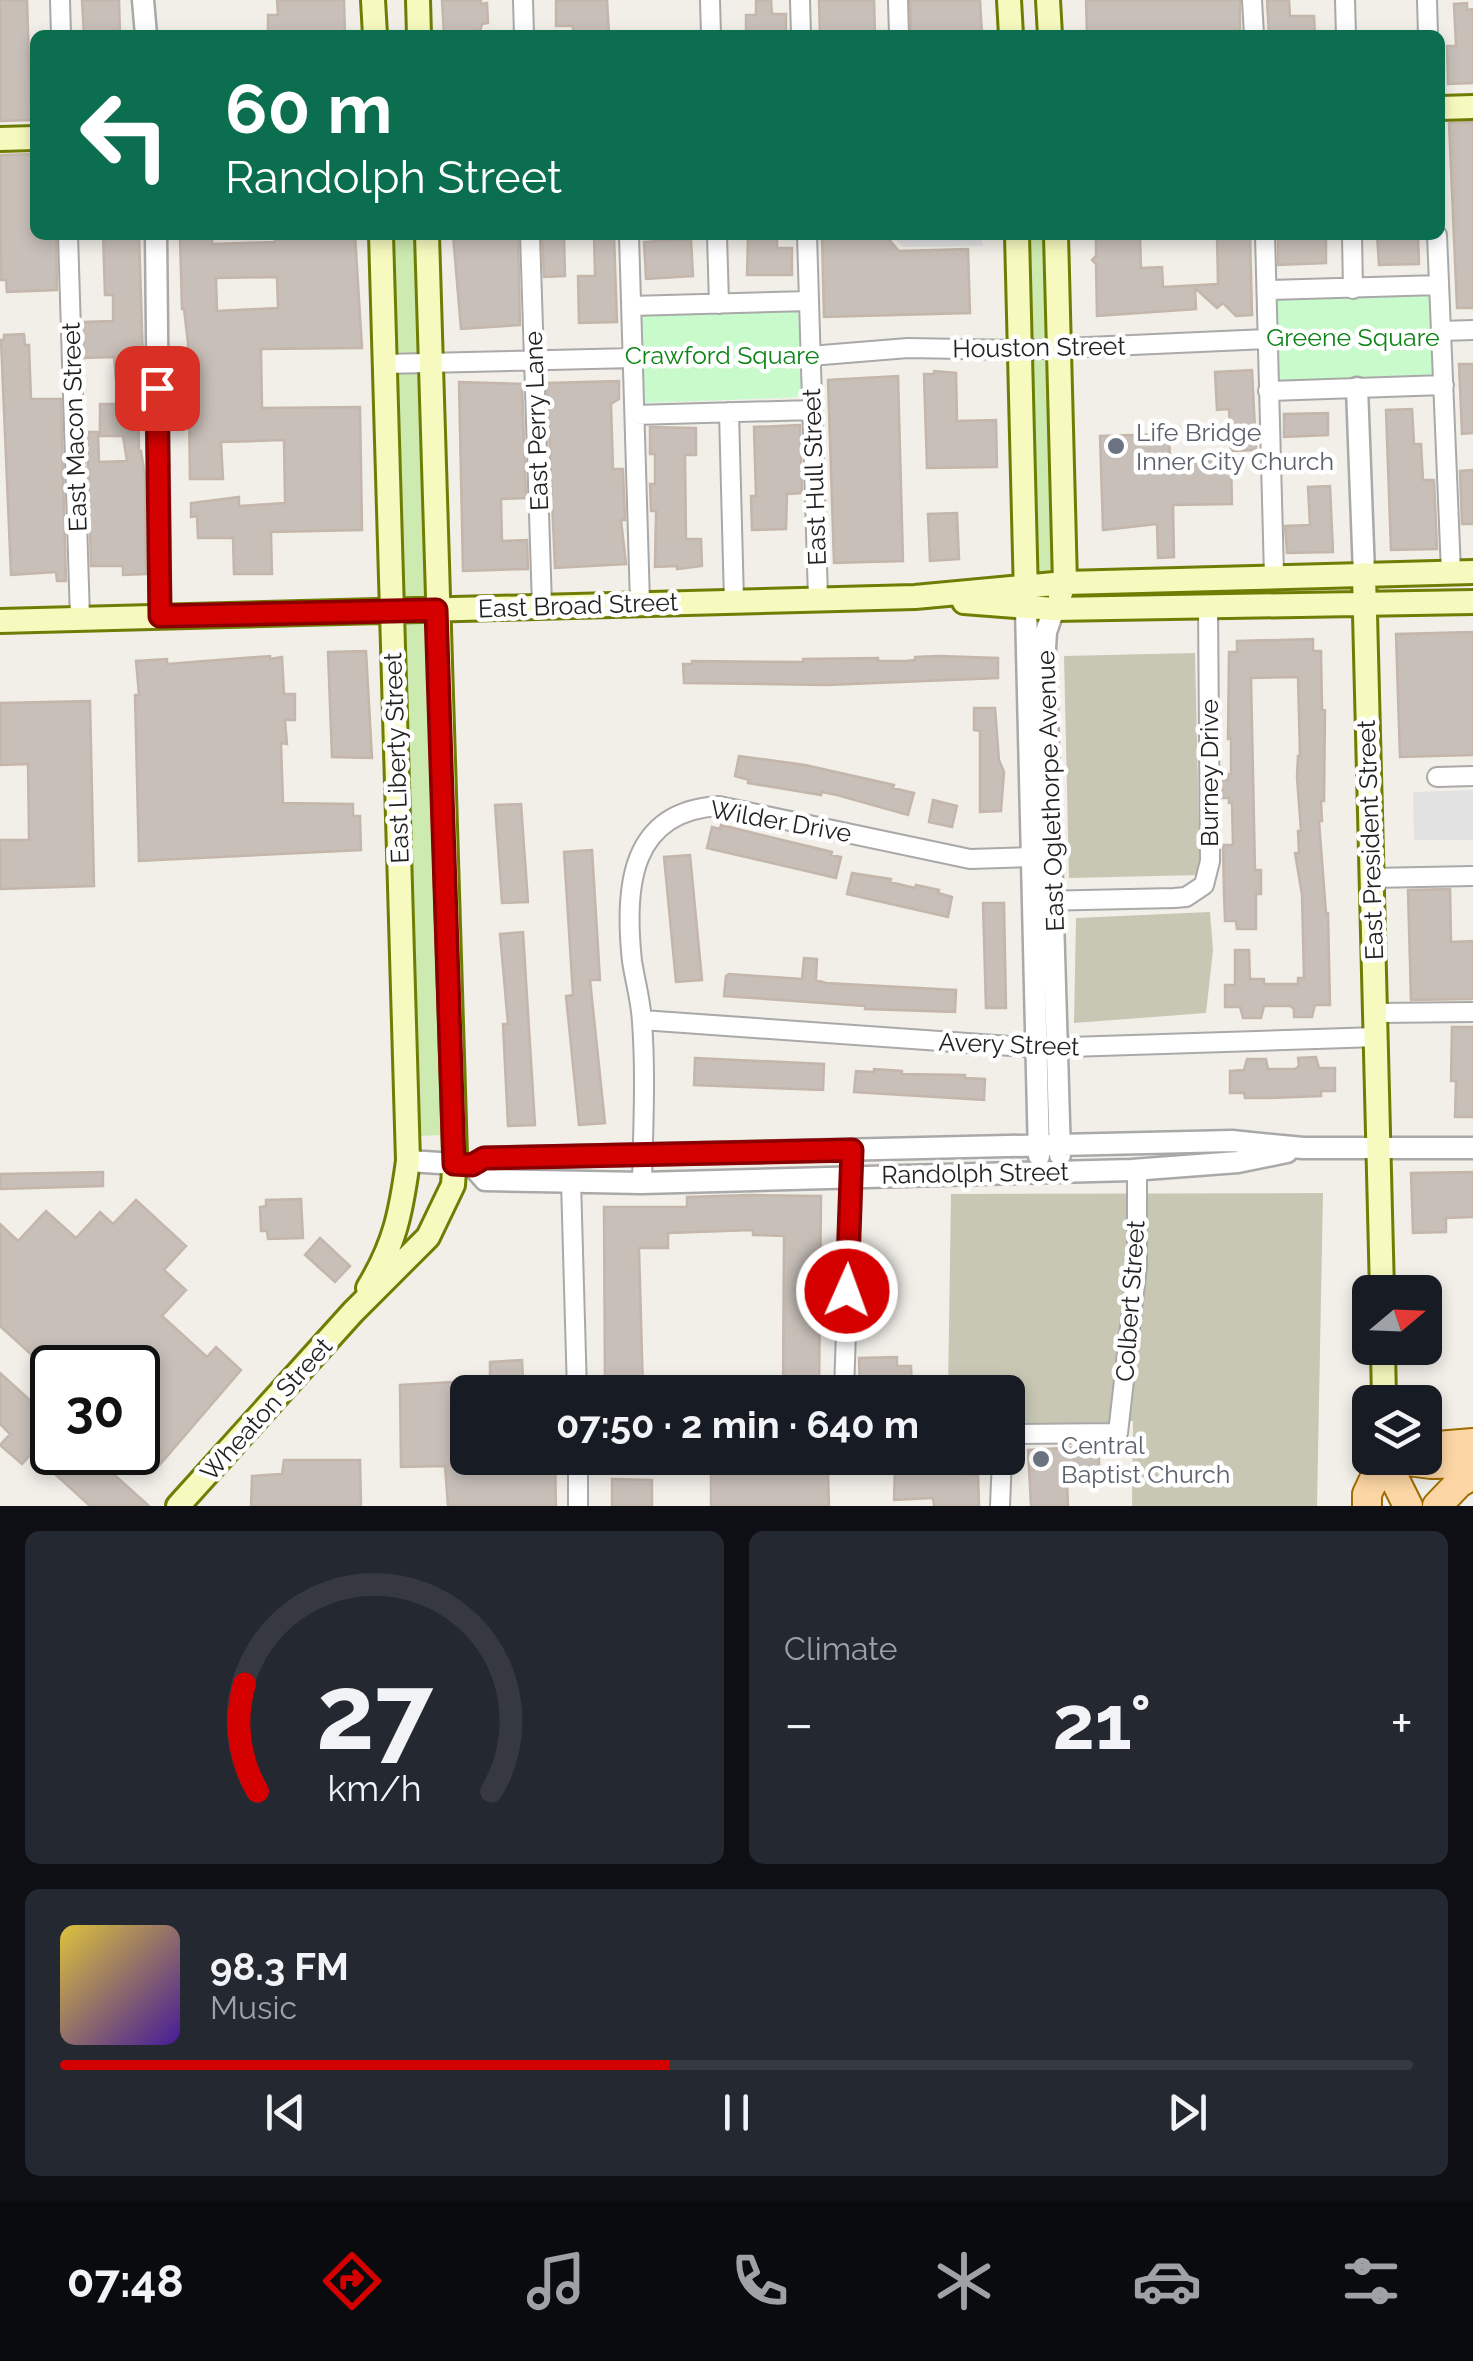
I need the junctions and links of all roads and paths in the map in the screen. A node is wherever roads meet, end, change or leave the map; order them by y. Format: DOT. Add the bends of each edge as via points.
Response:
graph roads {
  1 [pos="60,0"];
  2 [pos="143,0"];
  3 [pos="373,0"];
  4 [pos="418,0"];
  5 [pos="523,0"];
  6 [pos="710,0"];
  7 [pos="800,0"];
  8 [pos="898,0"];
  9 [pos="1010,0"];
  10 [pos="1048,0"];
  11 [pos="1252,0"];
  12 [pos="1345,0"];
  13 [pos="1427,0"];
  14 [pos="61,30"];
  15 [pos="146,30"];
  16 [pos="374,30"];
  17 [pos="419,30"];
  18 [pos="524,30"];
  19 [pos="711,30"];
  20 [pos="801,30"];
  21 [pos="899,30"];
  22 [pos="1010,30"];
  23 [pos="1050,30"];
  24 [pos="1254,30"];
  25 [pos="1346,30"];
  26 [pos="1428,30"];
  27 [pos="1473,107"];
  28 [pos="1445,108"];
  29 [pos="30,138"];
  30 [pos="0,139"];
  31 [pos="68,240"];
  32 [pos="156,240"];
  33 [pos="381,240"];
  34 [pos="427,240"];
  35 [pos="530,240"];
  36 [pos="629,240"];
  37 [pos="717,240"];
  38 [pos="807,240"];
  39 [pos="1017,240"];
  40 [pos="1056,240"];
  41 [pos="1264,240"];
  42 [pos="1352,240"];
  43 [pos="1437,240"];
  44 [pos="1439,286"];
  45 [pos="1354,288"];
  46 [pos="1267,290"];
  47 [pos="809,301"];
  48 [pos="719,304"];
  49 [pos="631,306"];
  50 [pos="1473,330"];
  51 [pos="1441,331"];
  52 [pos="1267,339"];
  53 [pos="1059,349"];
  54 [pos="1020,350"];
  55 [pos="810,356"];
  56 [pos="633,358"];
  57 [pos="534,361"];
  58 [pos="385,364"];
  59 [pos="432,364"];
  60 [pos="1444,385"];
  61 [pos="1356,388"];
  62 [pos="1268,392"];
  63 [pos="812,410"];
  64 [pos="729,412"];
  65 [pos="635,415"];
  66 [pos="1462,572"];
  67 [pos="1364,574"];
  68 [pos="1274,575"];
  69 [pos="1066,583"];
  70 [pos="1026,596"];
  71 [pos="818,598"];
  72 [pos="734,601"];
  73 [pos="1473,602"];
  74 [pos="640,604"];
  75 [pos="1364,604"];
  76 [pos="1208,605"];
  77 [pos="542,606"];
  78 [pos="1054,609"];
  79 [pos="392,610"];
  80 [pos="436,610"];
  81 [pos="160,616"];
  82 [pos="80,618"];
  83 [pos="0,620"];
  84 [pos="1473,776"];
  85 [pos="1438,777"];
  86 [pos="1032,856"];
  87 [pos="1473,876"];
  88 [pos="1372,878"];
  89 [pos="1043,901"];
  90 [pos="1473,1012"];
  91 [pos="642,1020"];
  92 [pos="1377,1025"];
  93 [pos="1047,1048"];
  94 [pos="1049,1144"];
  95 [pos="1303,1148"];
  96 [pos="1473,1148"];
  97 [pos="852,1150"];
  98 [pos="1380,1150"];
  99 [pos="642,1155"];
  100 [pos="408,1161"];
  101 [pos="460,1161"];
  102 [pos="1050,1170"];
  103 [pos="1137,1170"];
  104 [pos="850,1176"];
  105 [pos="572,1181"];
  106 [pos="642,1184"];
  107 [pos="1382,1275"];
  108 [pos="353,1312"];
  109 [pos="577,1375"];
  110 [pos="844,1375"];
  111 [pos="1025,1434"];
  112 [pos="1473,1443"];
  113 [pos="1442,1446"];
  114 [pos="1473,1463"];
  115 [pos="1442,1464"];
  116 [pos="578,1475"];
  117 [pos="1001,1475"];
  118 [pos="1376,1475"];
  119 [pos="1393,1475"];
  120 [pos="1473,1475"];
  121 [pos="178,1506"];
  122 [pos="578,1506"];
  123 [pos="1000,1506"];
  124 [pos="1367,1506"];
  125 [pos="1408,1506"];
  126 [pos="1438,1506"];
  1 -- 14 [label="street"];
  2 -- 15 [label="street"];
  3 -- 16 [label="main road"];
  4 -- 17 [label="main road"];
  5 -- 18 [label="street"];
  6 -- 19 [label="street"];
  7 -- 20 [label="street"];
  8 -- 21 [label="street"];
  9 -- 22 [label="main road"];
  10 -- 23 [label="main road"];
  11 -- 24 [label="street"];
  12 -- 25 [label="street"];
  13 -- 26 [label="street"];
  27 -- 28 [label="main road"];
  29 -- 30 [label="main road"];
  31 -- 82 [label="street, East Macon Street"];
  32 -- 81 [label="street"];
  33 -- 58 [label="main road, East Liberty Street"];
  34 -- 59 [label="main road, East Liberty Street"];
  35 -- 57 [label="street, East Perry Lane"];
  36 -- 49 [label="street"];
  37 -- 48 [label="street"];
  38 -- 47 [label="street, East Hull Street"];
  39 -- 54 [label="main road, East Oglethorpe Avenue"];
  40 -- 53 [label="main road, East Oglethorpe Avenue"];
  41 -- 46 [label="street"];
  42 -- 45 [label="street"];
  43 -- 44 [label="street"];
  44 -- 45 [label="street"];
  44 -- 51 [label="street"];
  45 -- 46 [label="street"];
  46 -- 52 [label="street"];
  47 -- 48 [label="street"];
  47 -- 55 [label="street, East Hull Street"];
  48 -- 49 [label="street"];
  49 -- 56 [label="street"];
  50 -- 51 [label="street"];
  51 -- 60 [label="street"];
  52 -- 53 [label="street, Houston Street"];
  52 -- 62 [label="street"];
  53 -- 54 [label="street, Houston Street"];
  53 -- 69 [label="main road, East Oglethorpe Avenue"];
  54 -- 55 [label="street, Houston Street" via="908,348"];
  54 -- 70 [label="main road, East Oglethorpe Avenue"];
  55 -- 63 [label="street, East Hull Street"];
  56 -- 57 [label="street"];
  56 -- 65 [label="street"];
  57 -- 59 [label="street"];
  57 -- 77 [label="street, East Perry Lane"];
  58 -- 59 [label="street"];
  58 -- 79 [label="main road, East Liberty Street"];
  59 -- 80 [label="main road, East Liberty Street"];
  60 -- 61 [label="street"];
  60 -- 66 [label="street"];
  61 -- 62 [label="street"];
  61 -- 67 [label="street, East President Street"];
  62 -- 68 [label="street"];
  63 -- 64 [label="street"];
  63 -- 71 [label="street, East Hull Street"];
  64 -- 65 [label="street"];
  64 -- 72 [label="street"];
  65 -- 74 [label="street"];
  66 -- 67 [label="main road, East Broad Street"];
  67 -- 68 [label="main road, East Broad Street"];
  67 -- 75 [label="main road, East President Street"];
  68 -- 69 [label="main road, East Broad Street"];
  69 -- 70 [label="main road, East Broad Street"];
  69 -- 78 [label="main road, East Oglethorpe Avenue"];
  70 -- 71 [label="main road, East Broad Street"];
  70 -- 78 [label="main road, East Broad Street"];
  70 -- 86 [label="street, East Oglethorpe Avenue"];
  71 -- 72 [label="main road, East Broad Street"];
  72 -- 74 [label="main road, East Broad Street"];
  73 -- 75 [label="main road, East Broad Street"];
  74 -- 77 [label="main road, East Broad Street"];
  75 -- 76 [label="main road, East Broad Street"];
  75 -- 88 [label="main road, East President Street"];
  76 -- 78 [label="main road, East Broad Street"];
  76 -- 89 [label="street, Burney Drive" via="1210,861 1204,885 1186,897"];
  77 -- 80 [label="main road, East Broad Street"];
  78 -- 89 [label="street, East Oglethorpe Avenue" via="1045,648"];
  79 -- 80 [label="main road, East Broad Street"];
  79 -- 81 [label="main road, East Broad Street"];
  79 -- 100 [label="main road, East Liberty Street"];
  80 -- 101 [label="main road, East Liberty Street"];
  81 -- 82 [label="main road, East Broad Street"];
  82 -- 83 [label="main road, East Broad Street"];
  84 -- 85 [label="street"];
  86 -- 89 [label="street, East Oglethorpe Avenue"];
  86 -- 91 [label="street, Wilder Drive" via="970,859 719,806 671,816 652,831 635,868 632,958"];
  87 -- 88 [label="street"];
  88 -- 92 [label="main road, East President Street"];
  89 -- 93 [label="street, East Oglethorpe Avenue"];
  90 -- 92 [label="street, Avery Street"];
  91 -- 93 [label="street, Avery Street"];
  91 -- 99 [label="street, Wilder Drive"];
  92 -- 93 [label="street, Avery Street"];
  92 -- 98 [label="main road, East President Street"];
  93 -- 94 [label="street, East Oglethorpe Avenue"];
  94 -- 95 [label="street, Randolph Street" via="1232,1141"];
  94 -- 97 [label="street, Randolph Street"];
  94 -- 102 [label="street, East Oglethorpe Avenue"];
  95 -- 98 [label="street, Randolph Street"];
  95 -- 103 [label="street, Randolph Street" via="1238,1162"];
  96 -- 98 [label="street, Randolph Street"];
  97 -- 99 [label="street, Randolph Street"];
  97 -- 104 [label="street"];
  98 -- 107 [label="main road, East President Street"];
  99 -- 101 [label="street, Randolph Street"];
  99 -- 106 [label="street, Wilder Drive"];
  100 -- 101 [label="street, Randolph Street"];
  100 -- 108 [label="main road, Wheaton Street" via="392,1246"];
  101 -- 105 [label="street, Randolph Street" via="485,1180"];
  101 -- 108 [label="main road, Wheaton Street" via="428,1237"];
  102 -- 103 [label="street, Randolph Street"];
  102 -- 104 [label="street, Randolph Street"];
  103 -- 111 [label="street, Colbert Street" via="1137,1266 1118,1433"];
  104 -- 106 [label="street, Randolph Street"];
  104 -- 110 [label="street"];
  105 -- 106 [label="street, Randolph Street"];
  105 -- 109 [label="street"];
  108 -- 121 [label="main road, Wheaton Street"];
  112 -- 113 [label="main road"];
  114 -- 115 [label="main road"];
  116 -- 122 [label="street"];
  117 -- 123 [label="street"];
  118 -- 124 [label="main road"];
  119 -- 125 [label="main road"];
  120 -- 126 [label="main road"];
}
